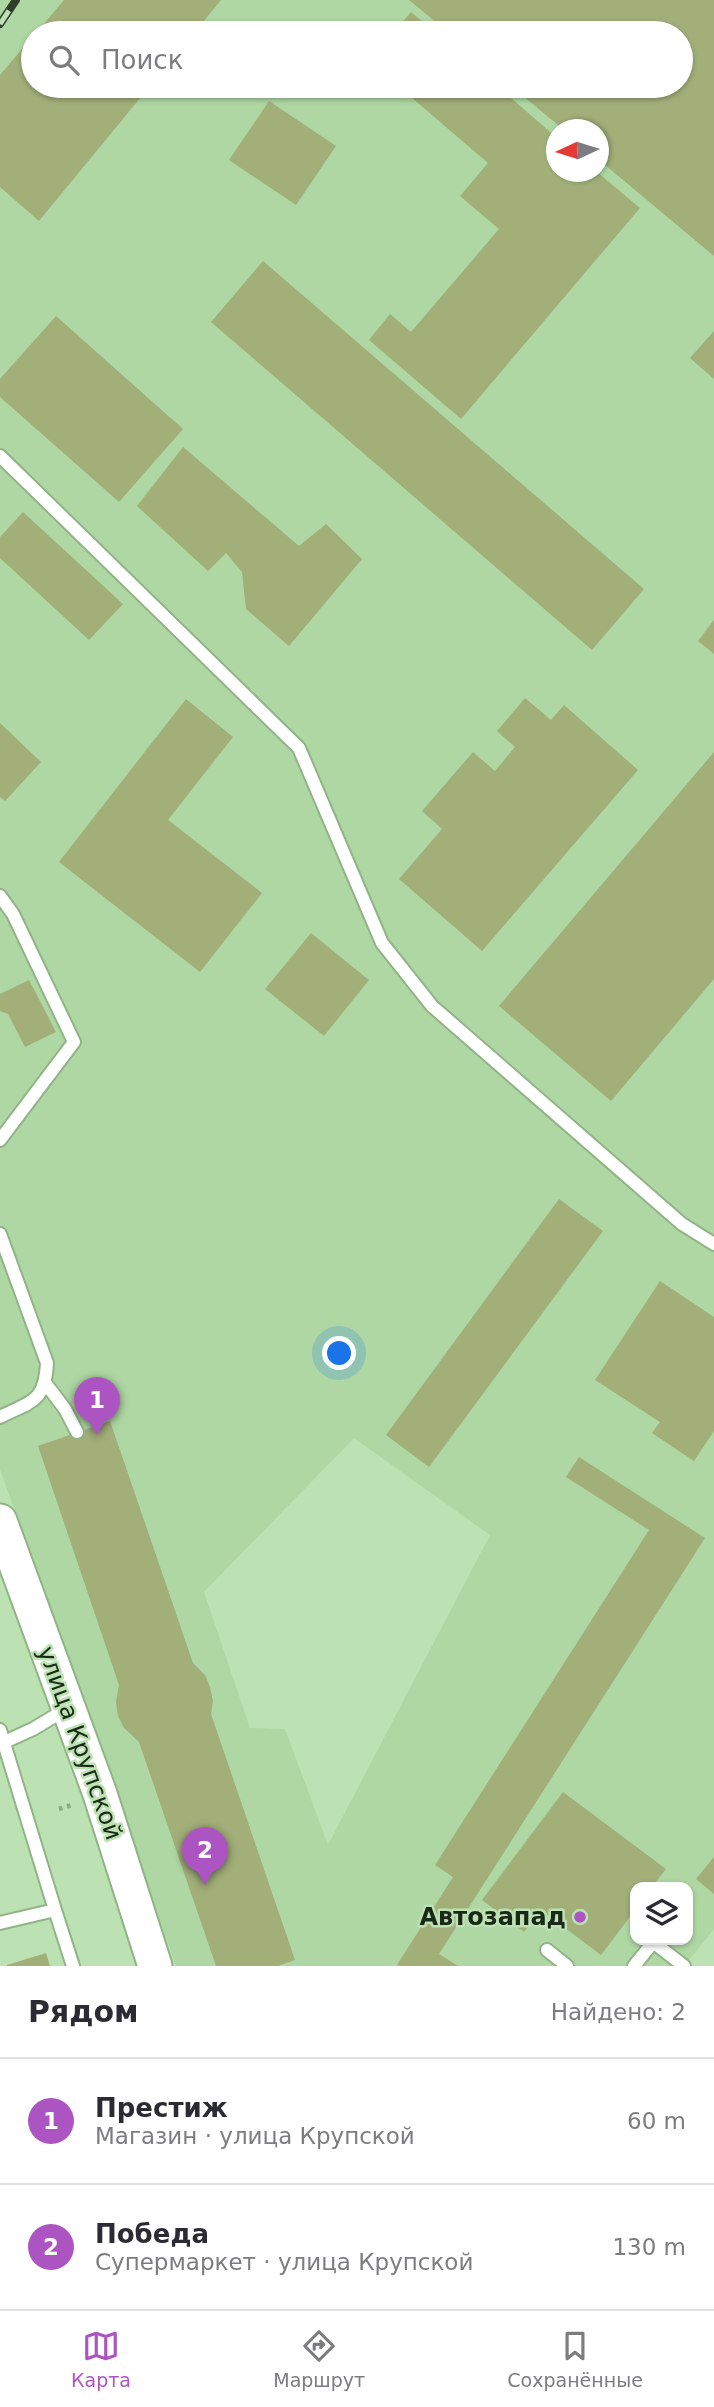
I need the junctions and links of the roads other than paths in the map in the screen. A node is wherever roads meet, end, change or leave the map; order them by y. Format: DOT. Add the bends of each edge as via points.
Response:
graph roads {
  1 [pos="0,456"];
  2 [pos="0,896"];
  3 [pos="0,1140"];
  4 [pos="0,1234"];
  5 [pos="714,1244"];
  6 [pos="46,1384"];
  7 [pos="0,1417"];
  8 [pos="77,1432"];
  9 [pos="0,1521"];
  10 [pos="68,1707"];
  11 [pos="1,1739"];
  12 [pos="55,1910"];
  13 [pos="0,1923"];
  14 [pos="651,1945"];
  15 [pos="659,1945"];
  16 [pos="547,1951"];
  17 [pos="73,1966"];
  18 [pos="155,1966"];
  19 [pos="568,1966"];
  20 [pos="634,1966"];
  21 [pos="684,1966"];
  1 -- 5 [label="lane" via="299,748 382,943 432,1006 682,1224"];
  2 -- 3 [label="lane" via="74,1042"];
  4 -- 6 [label="lane" via="47,1363"];
  6 -- 7 [label="lane" via="36,1400"];
  6 -- 8 [label="lane"];
  9 -- 10 [label="street, улица Крупской"];
  10 -- 11 [label="lane" via="33,1729"];
  10 -- 18 [label="street, улица Крупской"];
  11 -- 12 [label="lane"];
  12 -- 13 [label="lane"];
  12 -- 17 [label="lane"];
  14 -- 20 [label="lane"];
  15 -- 21 [label="lane"];
  16 -- 19 [label="lane"];
}
